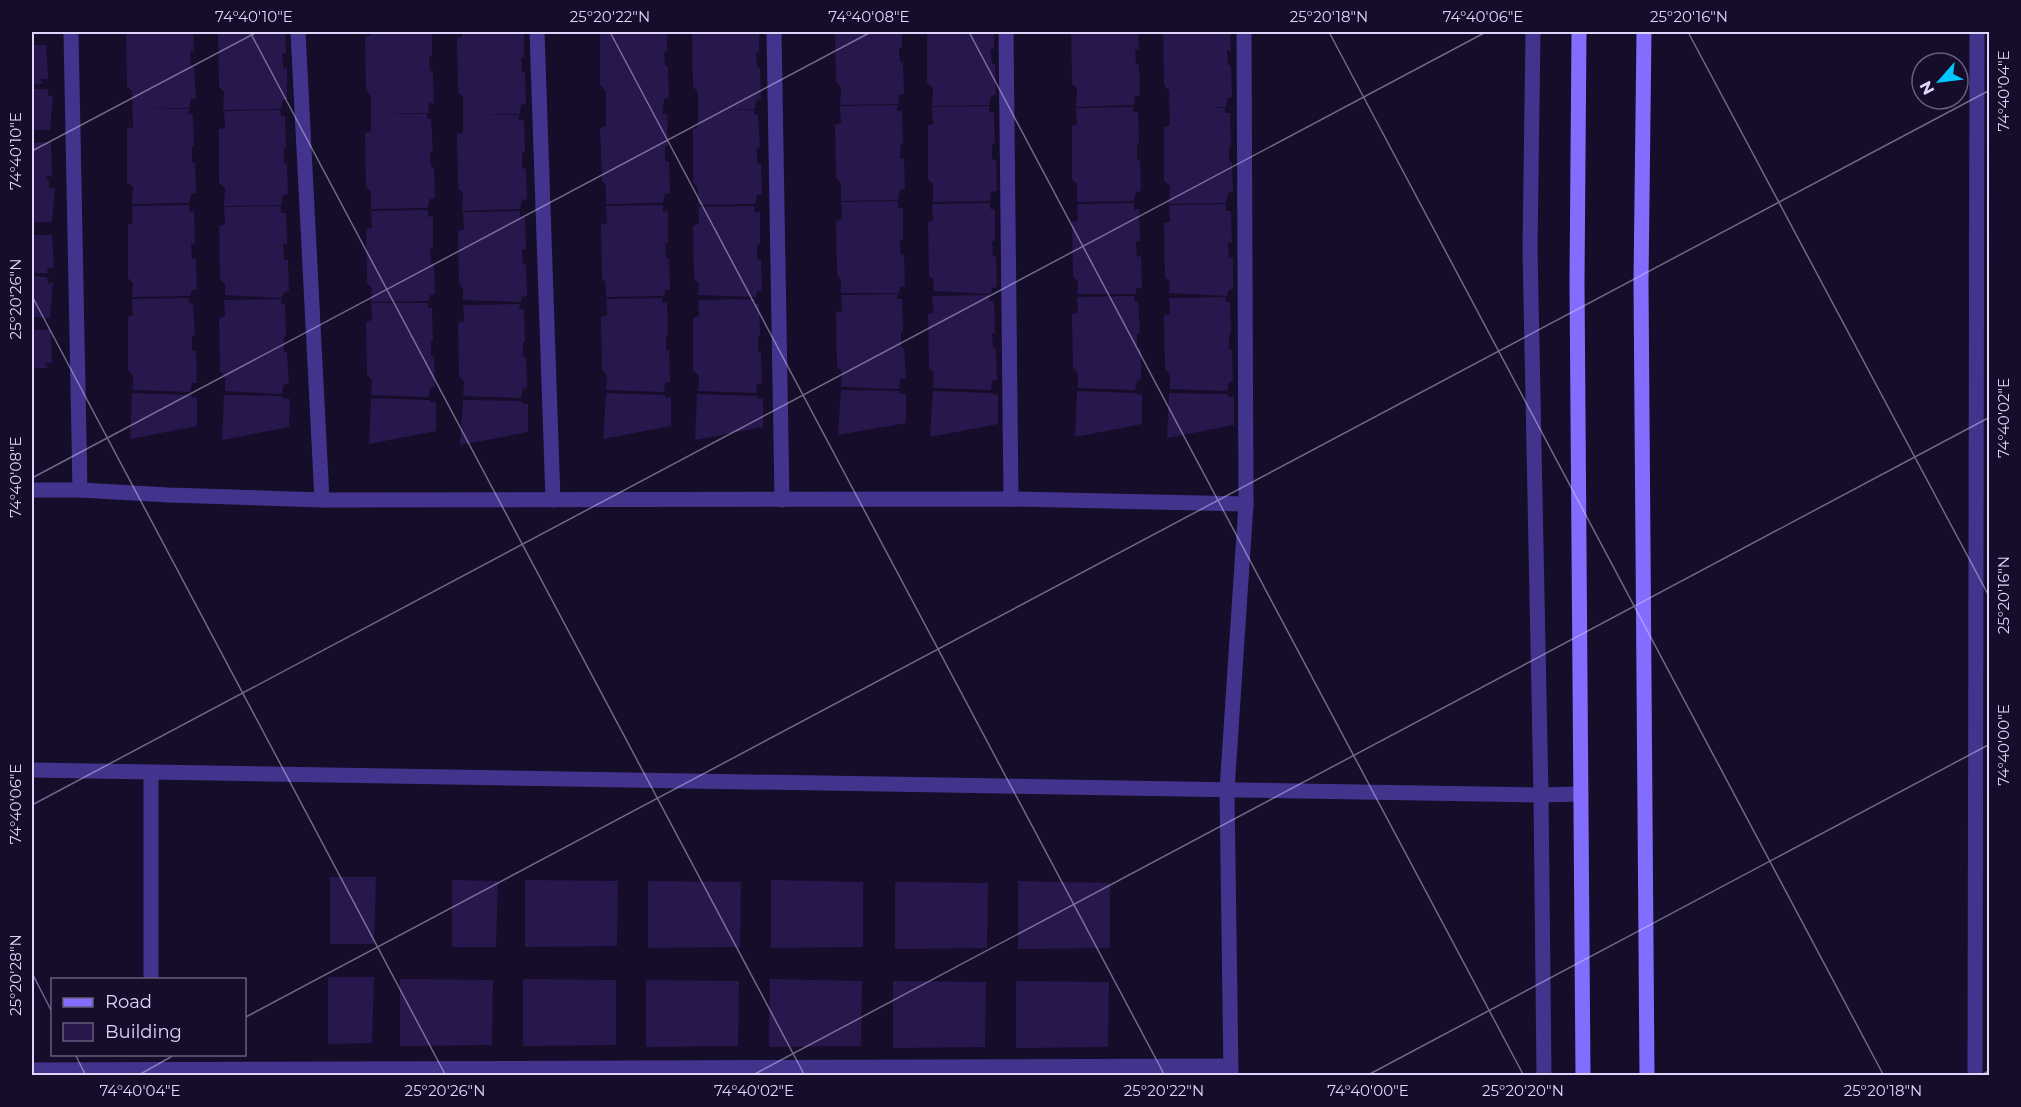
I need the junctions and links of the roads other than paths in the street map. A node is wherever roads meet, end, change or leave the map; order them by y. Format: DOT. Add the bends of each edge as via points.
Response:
graph roads {
  1 [pos="71,32"];
  2 [pos="298,32"];
  3 [pos="537,32"];
  4 [pos="774,32"];
  5 [pos="1006,32"];
  6 [pos="1244,32"];
  7 [pos="1533,32"];
  8 [pos="1579,32"];
  9 [pos="1644,32"];
  10 [pos="1977,32"];
  11 [pos="32,490"];
  12 [pos="80,490"];
  13 [pos="1011,499"];
  14 [pos="322,500"];
  15 [pos="554,500"];
  16 [pos="782,500"];
  17 [pos="1246,504"];
  18 [pos="32,770"];
  19 [pos="151,772"];
  20 [pos="1227,790"];
  21 [pos="1581,794"];
  22 [pos="1541,795"];
  23 [pos="151,978"];
  24 [pos="151,1067"];
  25 [pos="32,1070"];
  26 [pos="1231,1071"];
  27 [pos="427,1072"];
  28 [pos="1544,1076"];
  29 [pos="1583,1076"];
  30 [pos="1647,1076"];
  31 [pos="1975,1076"];
  1 -- 12 [label="street"];
  2 -- 14 [label="street"];
  3 -- 15 [label="street"];
  4 -- 16 [label="street"];
  5 -- 13 [label="street"];
  6 -- 17 [label="street"];
  7 -- 22 [label="street" via="1530,248"];
  8 -- 21 [label="street"];
  9 -- 30 [label="street" via="1641,294"];
  10 -- 31 [label="street"];
  11 -- 12 [label="street"];
  12 -- 14 [label="street"];
  13 -- 16 [label="street"];
  13 -- 17 [label="street"];
  14 -- 15 [label="street"];
  15 -- 16 [label="street"];
  17 -- 20 [label="street"];
  18 -- 19 [label="street"];
  19 -- 20 [label="street"];
  19 -- 23 [label="street"];
  20 -- 22 [label="street"];
  20 -- 26 [label="street"];
  21 -- 22 [label="street"];
  21 -- 29 [label="street"];
  22 -- 28 [label="street"];
  24 -- 25 [label="street"];
  24 -- 27 [label="street"];
  26 -- 27 [label="street"];
}
